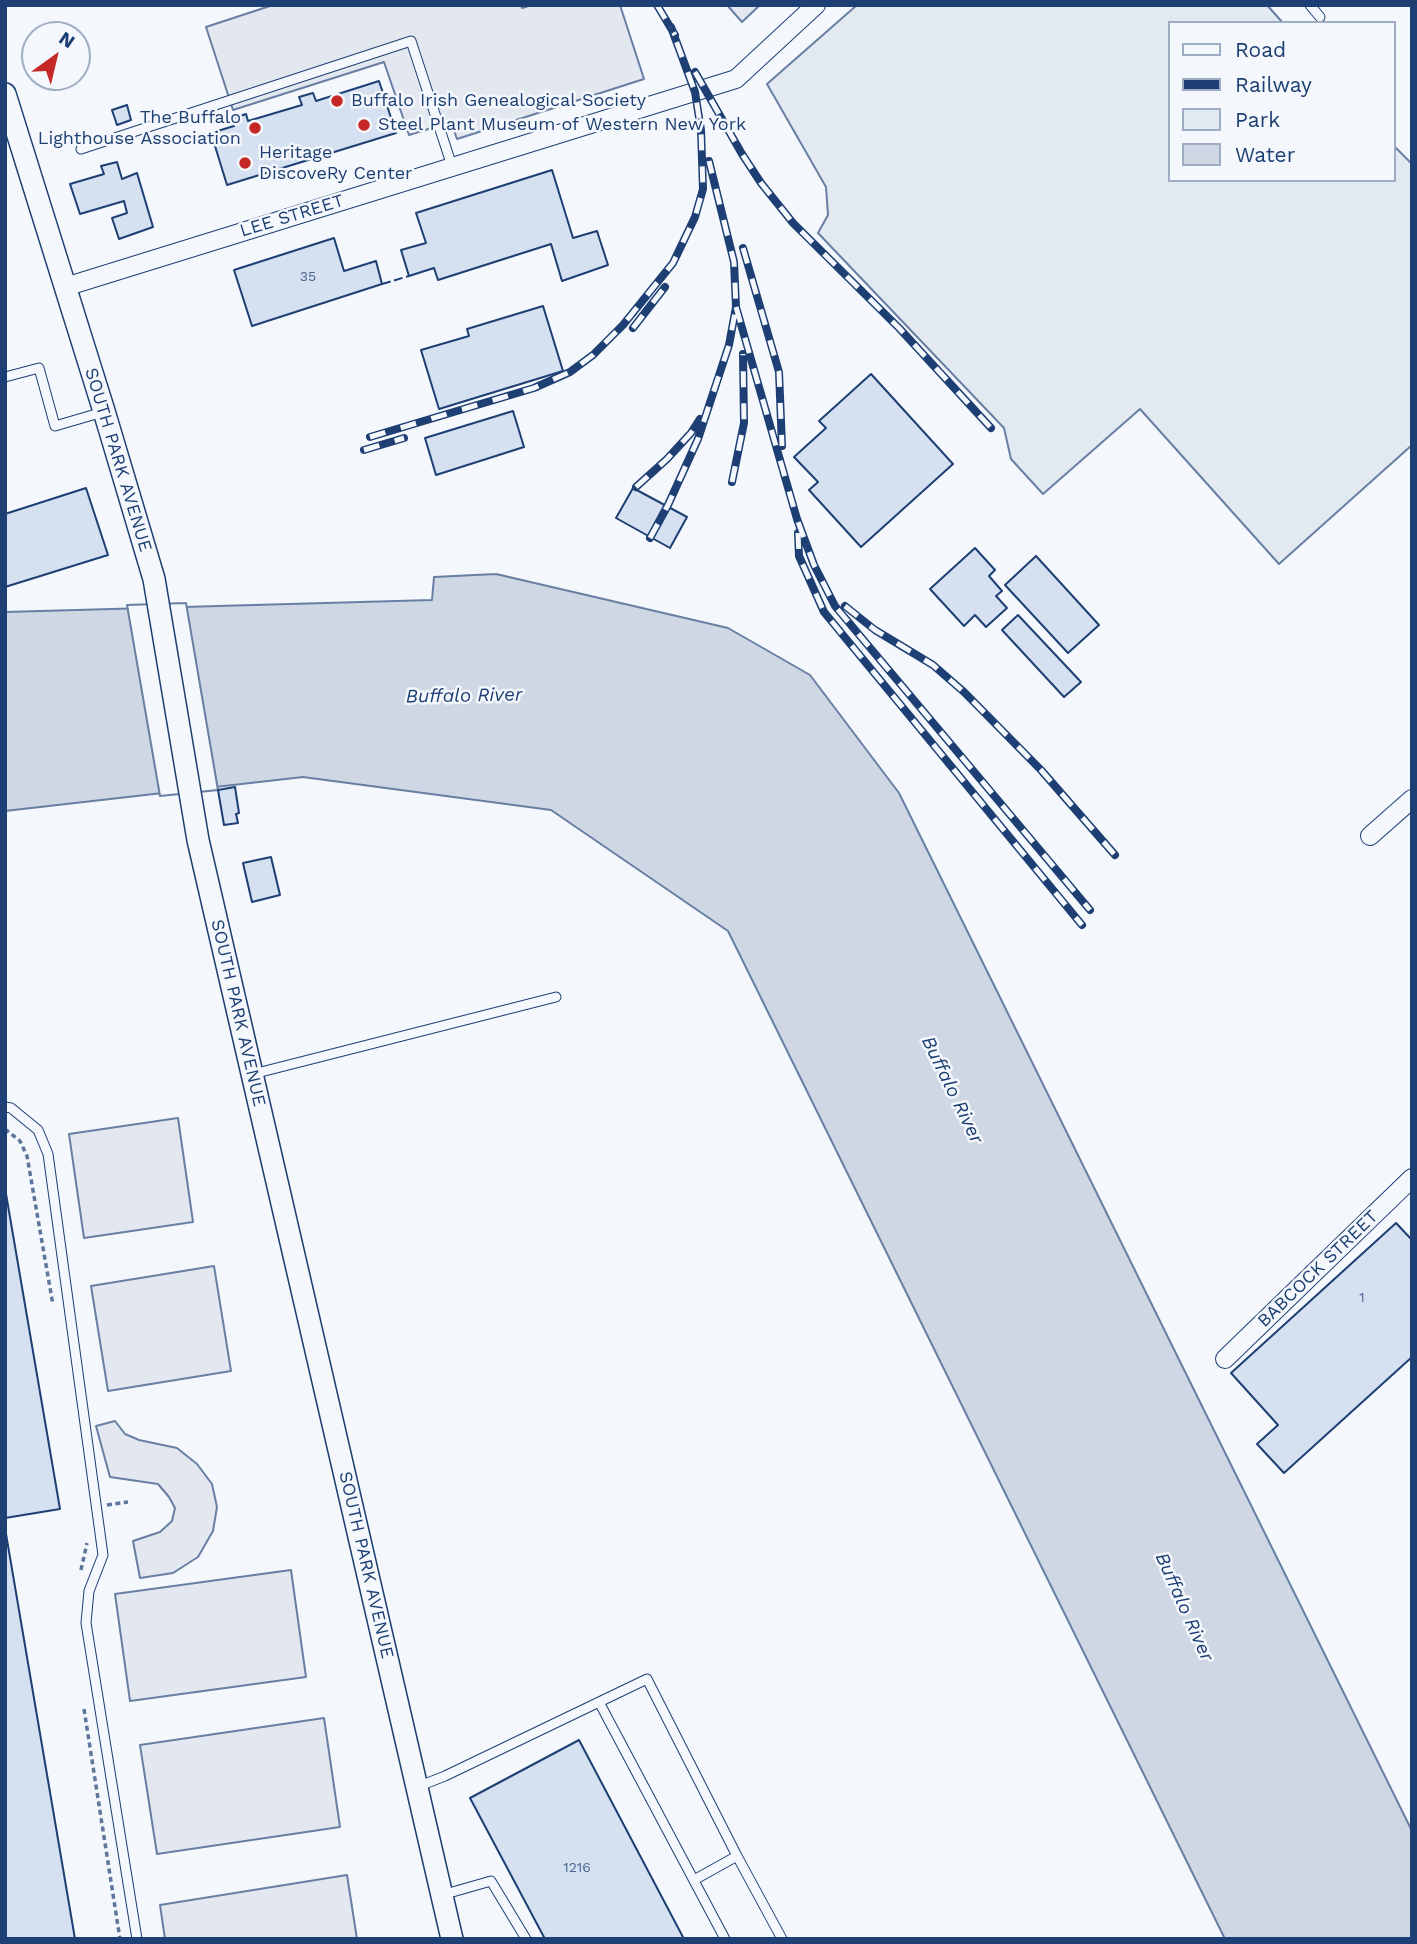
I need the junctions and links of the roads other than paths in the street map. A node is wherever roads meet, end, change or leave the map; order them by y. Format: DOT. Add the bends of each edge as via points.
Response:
graph roads {
  1 [pos="817,5"];
  2 [pos="1310,5"];
  3 [pos="1320,17"];
  4 [pos="5,94"];
  5 [pos="80,149"];
  6 [pos="452,166"];
  7 [pos="65,287"];
  8 [pos="5,377"];
  9 [pos="104,411"];
  10 [pos="1412,799"];
  11 [pos="1370,836"];
  12 [pos="556,997"];
  13 [pos="252,1074"];
  14 [pos="5,1107"];
  15 [pos="1412,1178"];
  16 [pos="1225,1359"];
  17 [pos="599,1702"];
  18 [pos="417,1787"];
  19 [pos="737,1856"];
  20 [pos="694,1880"];
  21 [pos="441,1895"];
  22 [pos="137,1939"];
  23 [pos="452,1939"];
  24 [pos="526,1939"];
  25 [pos="725,1939"];
  26 [pos="782,1939"];
  1 -- 6 [label="street, LEE STREET" via="736,79"];
  2 -- 3 [label="lane"];
  4 -- 7 [label="street, SOUTH PARK AVENUE"];
  5 -- 6 [label="lane" via="411,41"];
  6 -- 7 [label="street, LEE STREET"];
  7 -- 9 [label="street, SOUTH PARK AVENUE"];
  8 -- 9 [label="lane" via="39,368 55,426"];
  9 -- 13 [label="street, SOUTH PARK AVENUE" via="154,579 198,840"];
  10 -- 11 [label="street"];
  12 -- 13 [label="lane"];
  13 -- 18 [label="street, SOUTH PARK AVENUE"];
  14 -- 22 [label="lane" via="38,1130 48,1154 103,1555 89,1591 86,1623"];
  15 -- 16 [label="street, BABCOCK STREET"];
  17 -- 18 [label="lane"];
  17 -- 19 [label="lane" via="647,1679"];
  17 -- 20 [label="lane"];
  18 -- 21 [label="street, SOUTH PARK AVENUE"];
  19 -- 20 [label="lane"];
  19 -- 26 [label="lane"];
  20 -- 25 [label="lane"];
  21 -- 23 [label="street, SOUTH PARK AVENUE"];
  21 -- 24 [label="lane" via="491,1881"];
}
